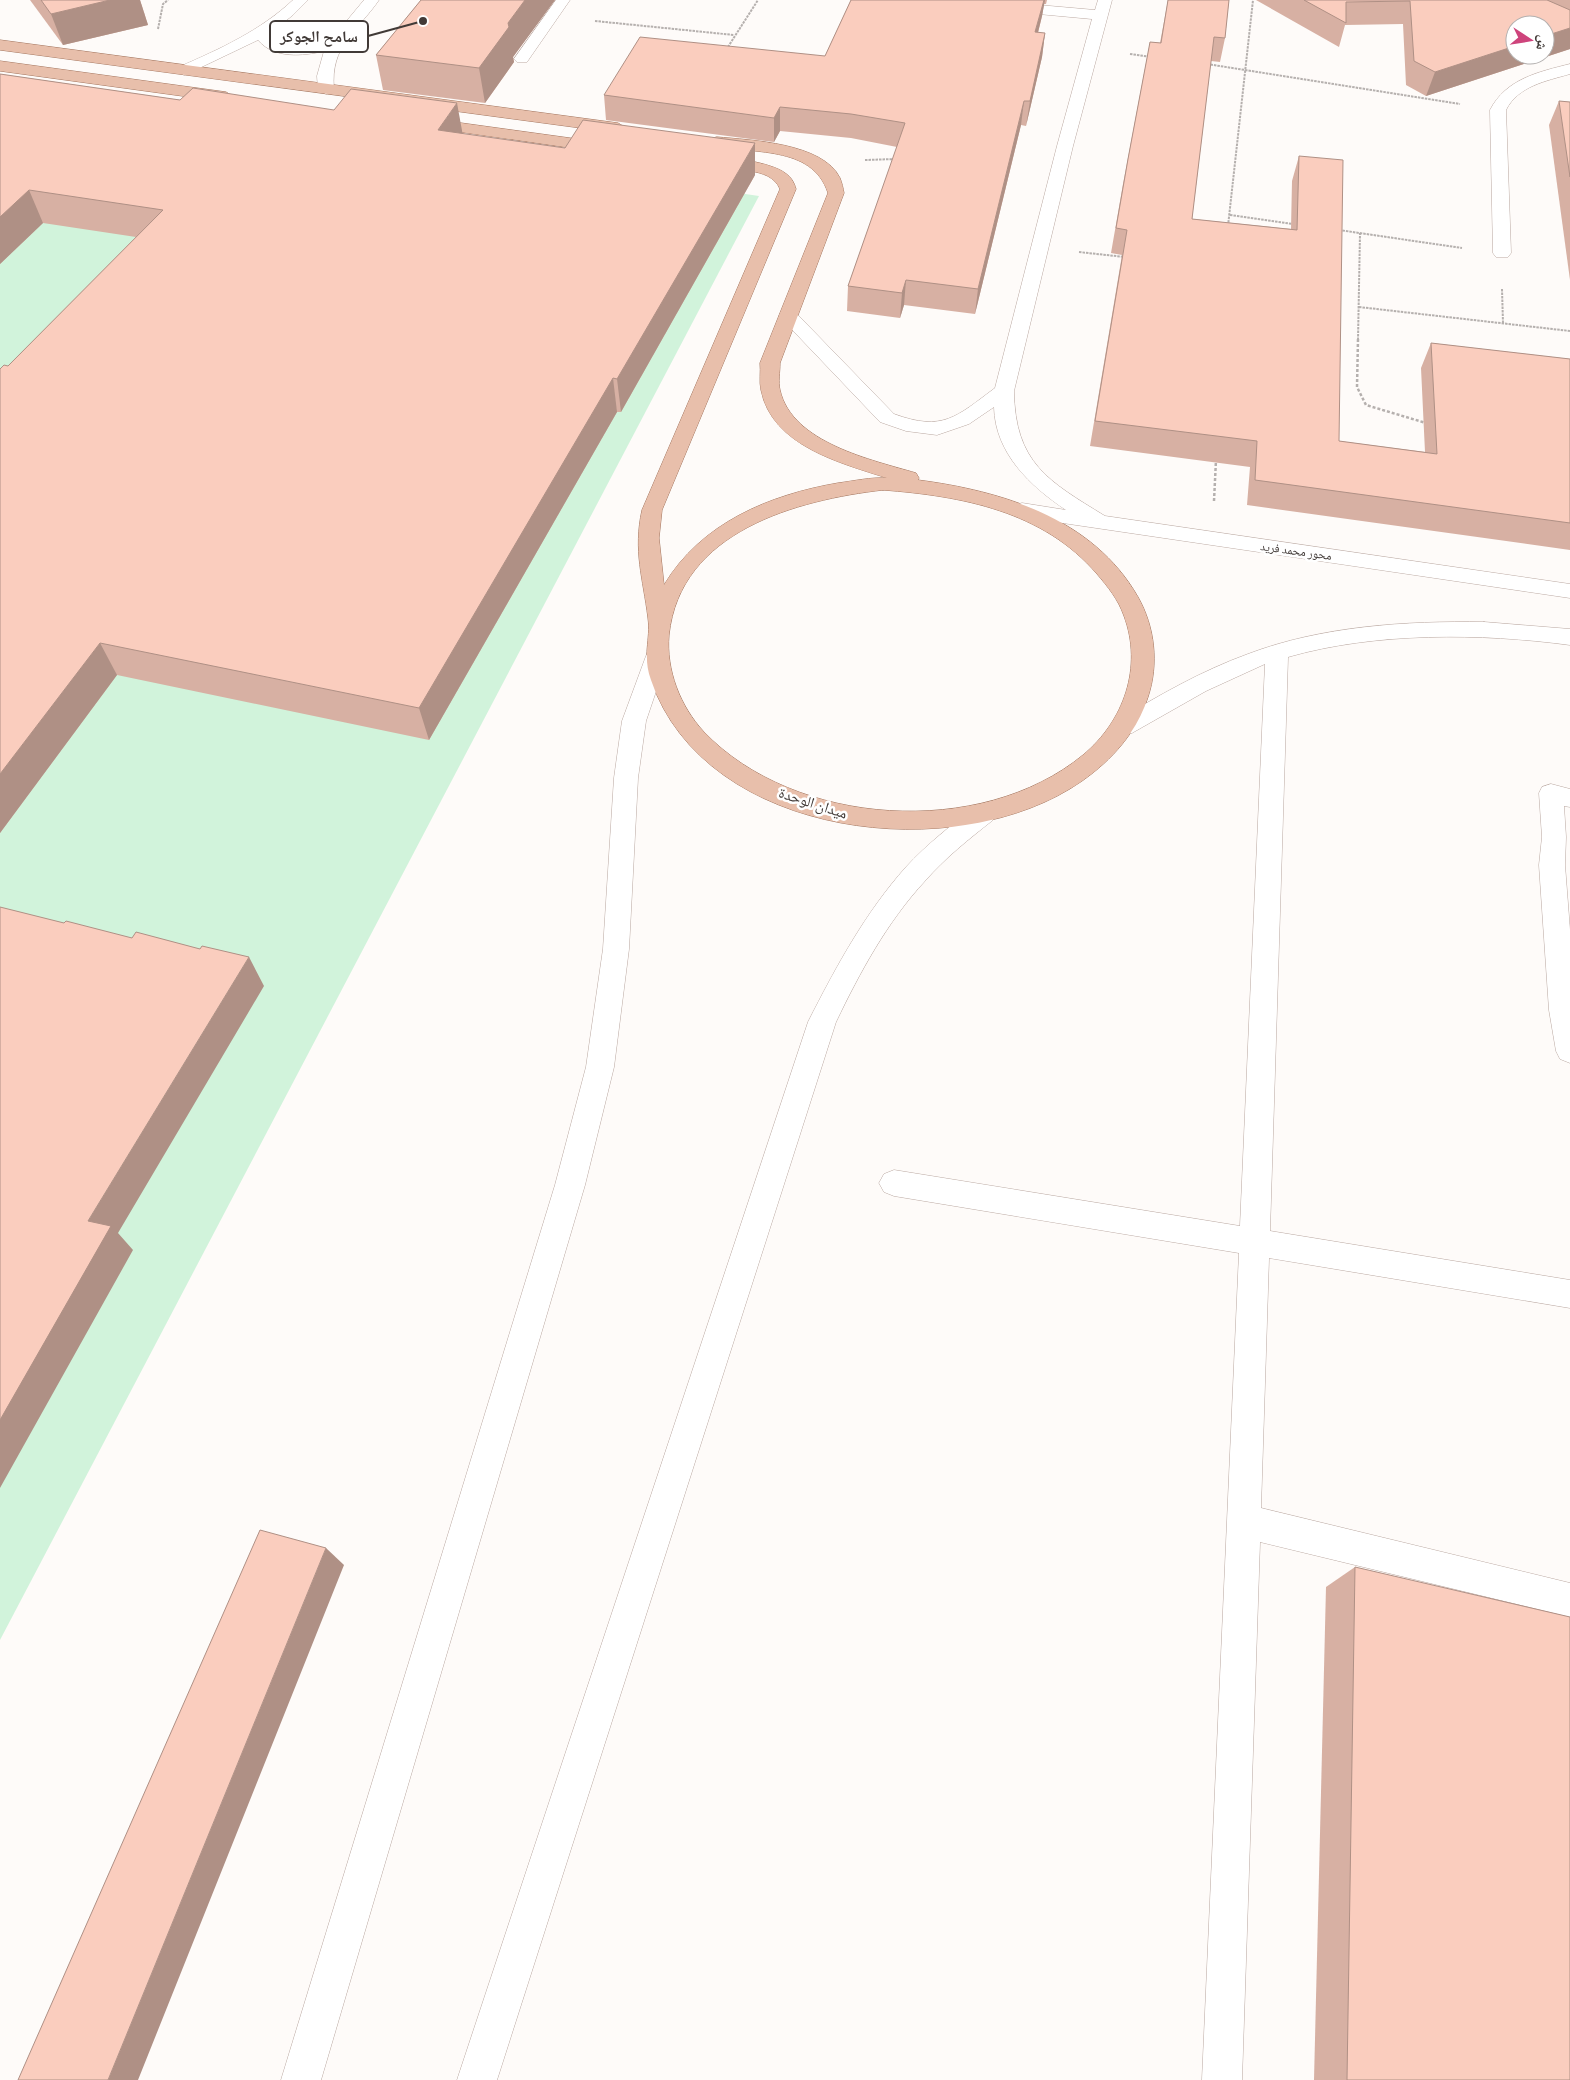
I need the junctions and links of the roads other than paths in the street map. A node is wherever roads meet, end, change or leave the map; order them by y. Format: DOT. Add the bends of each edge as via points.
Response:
graph roads {
  1 [pos="301,0"];
  2 [pos="372,0"];
  3 [pos="563,0"];
  4 [pos="932,0"];
  5 [pos="1103,8"];
  6 [pos="261,34"];
  7 [pos="335,44"];
  8 [pos="0,46"];
  9 [pos="522,59"];
  10 [pos="0,66"];
  11 [pos="1570,68"];
  12 [pos="184,70"];
  13 [pos="326,89"];
  14 [pos="242,98"];
  15 [pos="408,121"];
  16 [pos="632,130"];
  17 [pos="700,139"];
  18 [pos="624,150"];
  19 [pos="702,161"];
  20 [pos="1502,253"];
  21 [pos="788,316"];
  22 [pos="1004,391"];
  23 [pos="931,486"];
  24 [pos="1022,510"];
  25 [pos="1102,523"];
  26 [pos="1570,591"];
  27 [pos="660,620"];
  28 [pos="1570,637"];
  29 [pos="1277,652"];
  30 [pos="657,656"];
  31 [pos="1124,727"];
  32 [pos="1570,798"];
  33 [pos="984,813"];
  34 [pos="1570,1051"];
  35 [pos="894,1183"];
  36 [pos="1254,1242"];
  37 [pos="1570,1294"];
  38 [pos="1244,1520"];
  39 [pos="1570,1600"];
  40 [pos="301,2080"];
  41 [pos="476,2080"];
  42 [pos="1222,2080"];
  1 -- 6 [label="street"];
  2 -- 7 [label="street"];
  3 -- 9 [label="street"];
  4 -- 5 [label="street"];
  5 -- 22 [label="street" via="1062,155 1042,248"];
  6 -- 7 [label="street" via="274,46 287,49"];
  6 -- 12 [label="street"];
  7 -- 13 [label="street" via="325,66"];
  8 -- 12 [label="main road"];
  10 -- 14 [label="main road"];
  11 -- 20 [label="street" via="1513,89 1502,99 1498,110"];
  12 -- 13 [label="main road"];
  13 -- 16 [label="main road"];
  15 -- 18 [label="main road"];
  17 -- 21 [label="main road" via="779,150 814,161 835,184 836,193"];
  19 -- 27 [label="main road" via="771,171 784,179 788,190 652,510 646,550"];
  21 -- 22 [label="street" via="887,418 903,425 922,429 960,424"];
  21 -- 23 [label="main road" via="770,363 768,378 770,392 786,421 816,446"];
  22 -- 25 [label="street" via="1002,413 1005,428 1020,458 1038,479 1063,499"];
  23 -- 24 [label="main road, ميدان الوحدة" via="979,495"];
  23 -- 27 [label="main road, ميدان الوحدة" via="883,484 835,489 783,502 737,523 700,551 673,586"];
  24 -- 25 [label="street, محور محمد فريد"];
  24 -- 31 [label="main road, ميدان الوحدة" via="1076,541 1105,566 1126,595 1140,627 1144,661 1139,694"];
  25 -- 26 [label="street, محور محمد فريد"];
  27 -- 30 [label="main road, ميدان الوحدة"];
  28 -- 29 [label="street" via="1528,631 1420,630 1368,635"];
  29 -- 31 [label="street" via="1195,685"];
  29 -- 36 [label="street"];
  30 -- 33 [label="main road, ميدان الوحدة" via="669,698 696,738 737,773 790,799 853,816 919,821"];
  30 -- 40 [label="street" via="634,721 626,778 616,949 600,1067 570,1185"];
  31 -- 33 [label="main road, ميدان الوحدة" via="1100,755 1068,780 1028,800"];
  32 -- 34 [label="street" via="1551,793 1552,865 1563,1010"];
  33 -- 41 [label="street" via="934,855 890,904 853,959 822,1022"];
  35 -- 36 [label="street"];
  36 -- 37 [label="street"];
  36 -- 38 [label="street"];
  38 -- 39 [label="street"];
  38 -- 42 [label="street"];
}
